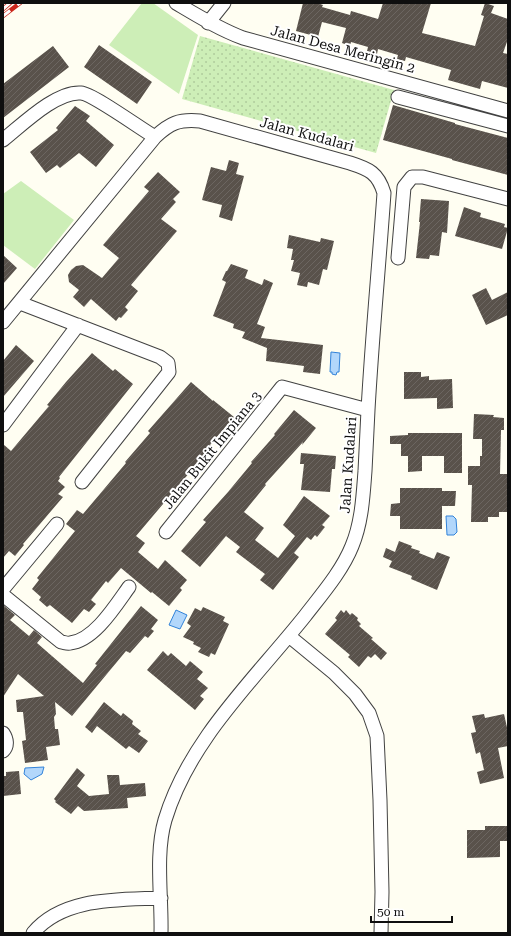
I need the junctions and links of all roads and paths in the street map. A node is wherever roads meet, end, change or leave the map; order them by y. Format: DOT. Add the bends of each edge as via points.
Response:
graph roads {
  1 [pos="176,3"];
  2 [pos="224,3"];
  3 [pos="208,23"];
  4 [pos="398,97"];
  5 [pos="508,111"];
  6 [pos="508,126"];
  7 [pos="154,137"];
  8 [pos="3,140"];
  9 [pos="508,199"];
  10 [pos="398,258"];
  11 [pos="20,303"];
  12 [pos="3,322"];
  13 [pos="78,325"];
  14 [pos="368,410"];
  15 [pos="3,425"];
  16 [pos="82,482"];
  17 [pos="57,524"];
  18 [pos="166,532"];
  19 [pos="129,587"];
  20 [pos="3,589"];
  21 [pos="3,595"];
  22 [pos="289,636"];
  23 [pos="3,733"];
  24 [pos="3,751"];
  25 [pos="161,898"];
  26 [pos="33,933"];
  27 [pos="161,933"];
  28 [pos="381,933"];
  1 -- 3 [label="street, Jalan Desa Meringin 2"];
  2 -- 3 [label="street"];
  3 -- 5 [label="street, Jalan Desa Meringin 2" via="243,38"];
  4 -- 6 [label="street"];
  7 -- 8 [label="street" via="82,93 66,94 53,100"];
  7 -- 11 [label="street, Jalan Kudalari"];
  7 -- 14 [label="street, Jalan Kudalari" via="175,122 200,121 364,167 374,174 381,183 384,193"];
  9 -- 10 [label="street" via="423,177 412,177 404,187"];
  11 -- 12 [label="street, Jalan Kudalari"];
  11 -- 13 [label="street"];
  13 -- 15 [label="street"];
  13 -- 16 [label="street" via="160,357 168,363 169,372"];
  14 -- 18 [label="street, Jalan Bukit Impiana 3" via="282,387"];
  14 -- 22 [label="street, Jalan Kudalari" via="359,527 352,547 340,568"];
  17 -- 20 [label="street"];
  19 -- 21 [label="street" via="92,632 85,638 70,643 61,642"];
  22 -- 25 [label="street, Jalan Kudalari" via="210,732 190,762 175,792 164,823 160,853"];
  22 -- 28 [label="street" via="355,694 369,713 377,736"];
  23 -- 24 [label="street" via="7,742"];
  25 -- 26 [label="street" via="94,902 54,914"];
  25 -- 27 [label="street, Jalan Kudalari"];
}
